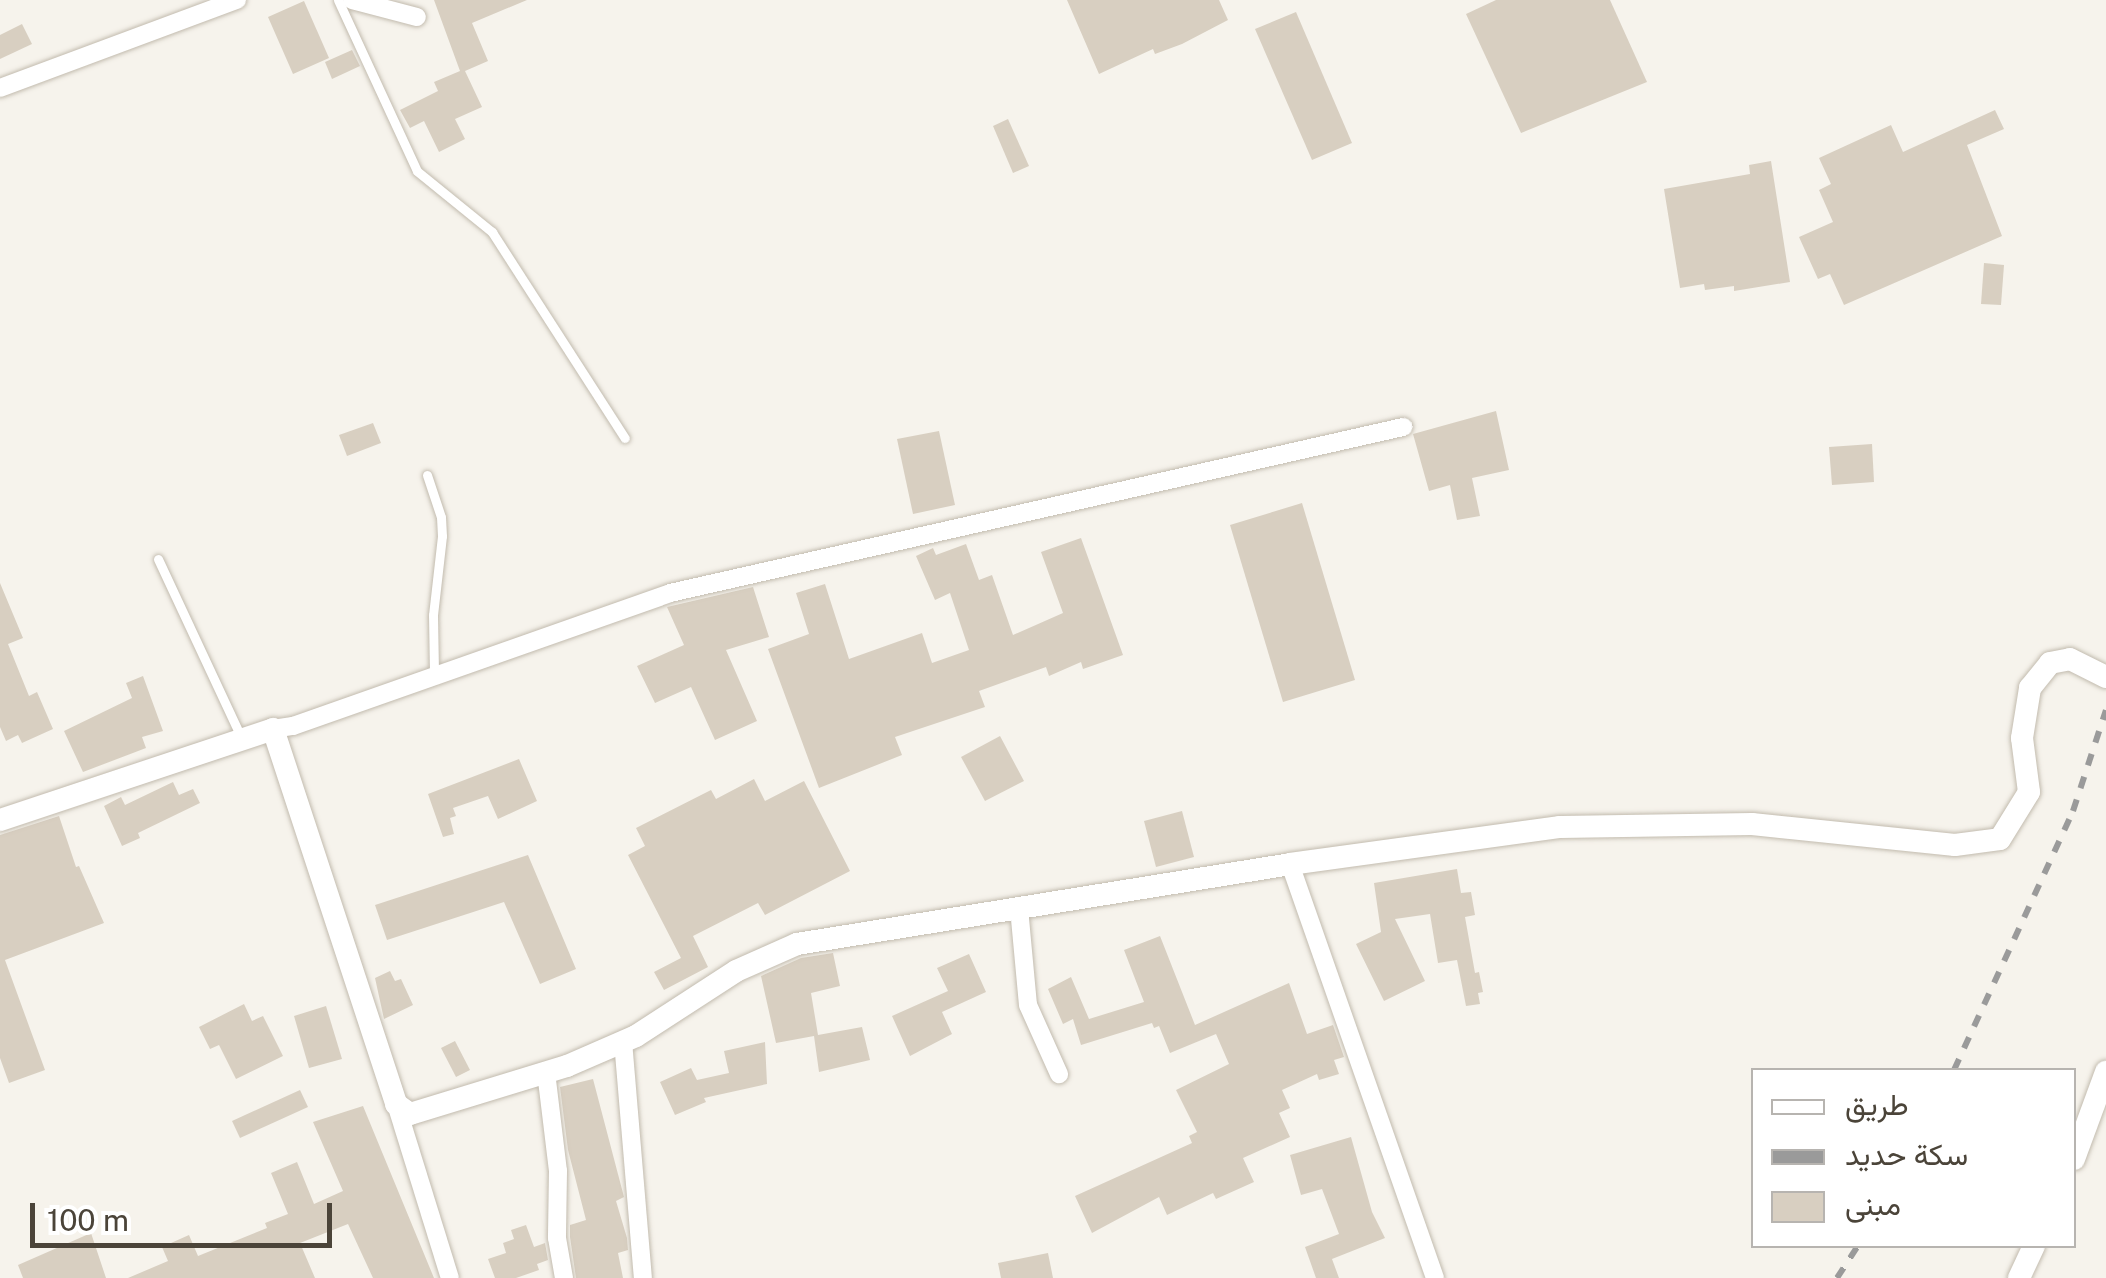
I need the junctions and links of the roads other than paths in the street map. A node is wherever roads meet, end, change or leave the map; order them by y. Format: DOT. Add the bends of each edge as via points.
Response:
graph roads {
  1 [pos="236,0"];
  2 [pos="338,0"];
  3 [pos="352,0"];
  4 [pos="417,17"];
  5 [pos="0,88"];
  6 [pos="1403,427"];
  7 [pos="625,438"];
  8 [pos="428,475"];
  9 [pos="158,558"];
  10 [pos="434,674"];
  11 [pos="2106,677"];
  12 [pos="273,729"];
  13 [pos="241,737"];
  14 [pos="0,820"];
  15 [pos="1290,864"];
  16 [pos="1019,908"];
  17 [pos="624,1041"];
  18 [pos="546,1072"];
  19 [pos="2106,1072"];
  20 [pos="1058,1074"];
  21 [pos="396,1104"];
  22 [pos="2076,1154"];
  23 [pos="2033,1248"];
  24 [pos="450,1278"];
  25 [pos="564,1278"];
  26 [pos="644,1278"];
  27 [pos="1435,1278"];
  28 [pos="2019,1278"];
  1 -- 5 [label="street"];
  2 -- 7 [label="lane" via="417,171 492,232"];
  3 -- 4 [label="street"];
  6 -- 10 [label="street" via="670,593"];
  8 -- 10 [label="lane" via="442,536"];
  9 -- 13 [label="lane"];
  10 -- 12 [label="street"];
  11 -- 15 [label="street" via="2070,659 2050,662 2030,688 2022,738 2029,792 2000,839 1955,844 1752,824 1648,823 1560,827"];
  12 -- 13 [label="street"];
  12 -- 21 [label="street"];
  13 -- 14 [label="street"];
  15 -- 16 [label="street"];
  15 -- 27 [label="street"];
  16 -- 17 [label="street" via="797,944 736,970"];
  16 -- 20 [label="street" via="1028,1005"];
  17 -- 18 [label="street"];
  17 -- 26 [label="street"];
  18 -- 21 [label="street" via="410,1114"];
  18 -- 25 [label="street"];
  19 -- 22 [label="street"];
  21 -- 24 [label="street"];
  23 -- 28 [label="street"];
}
